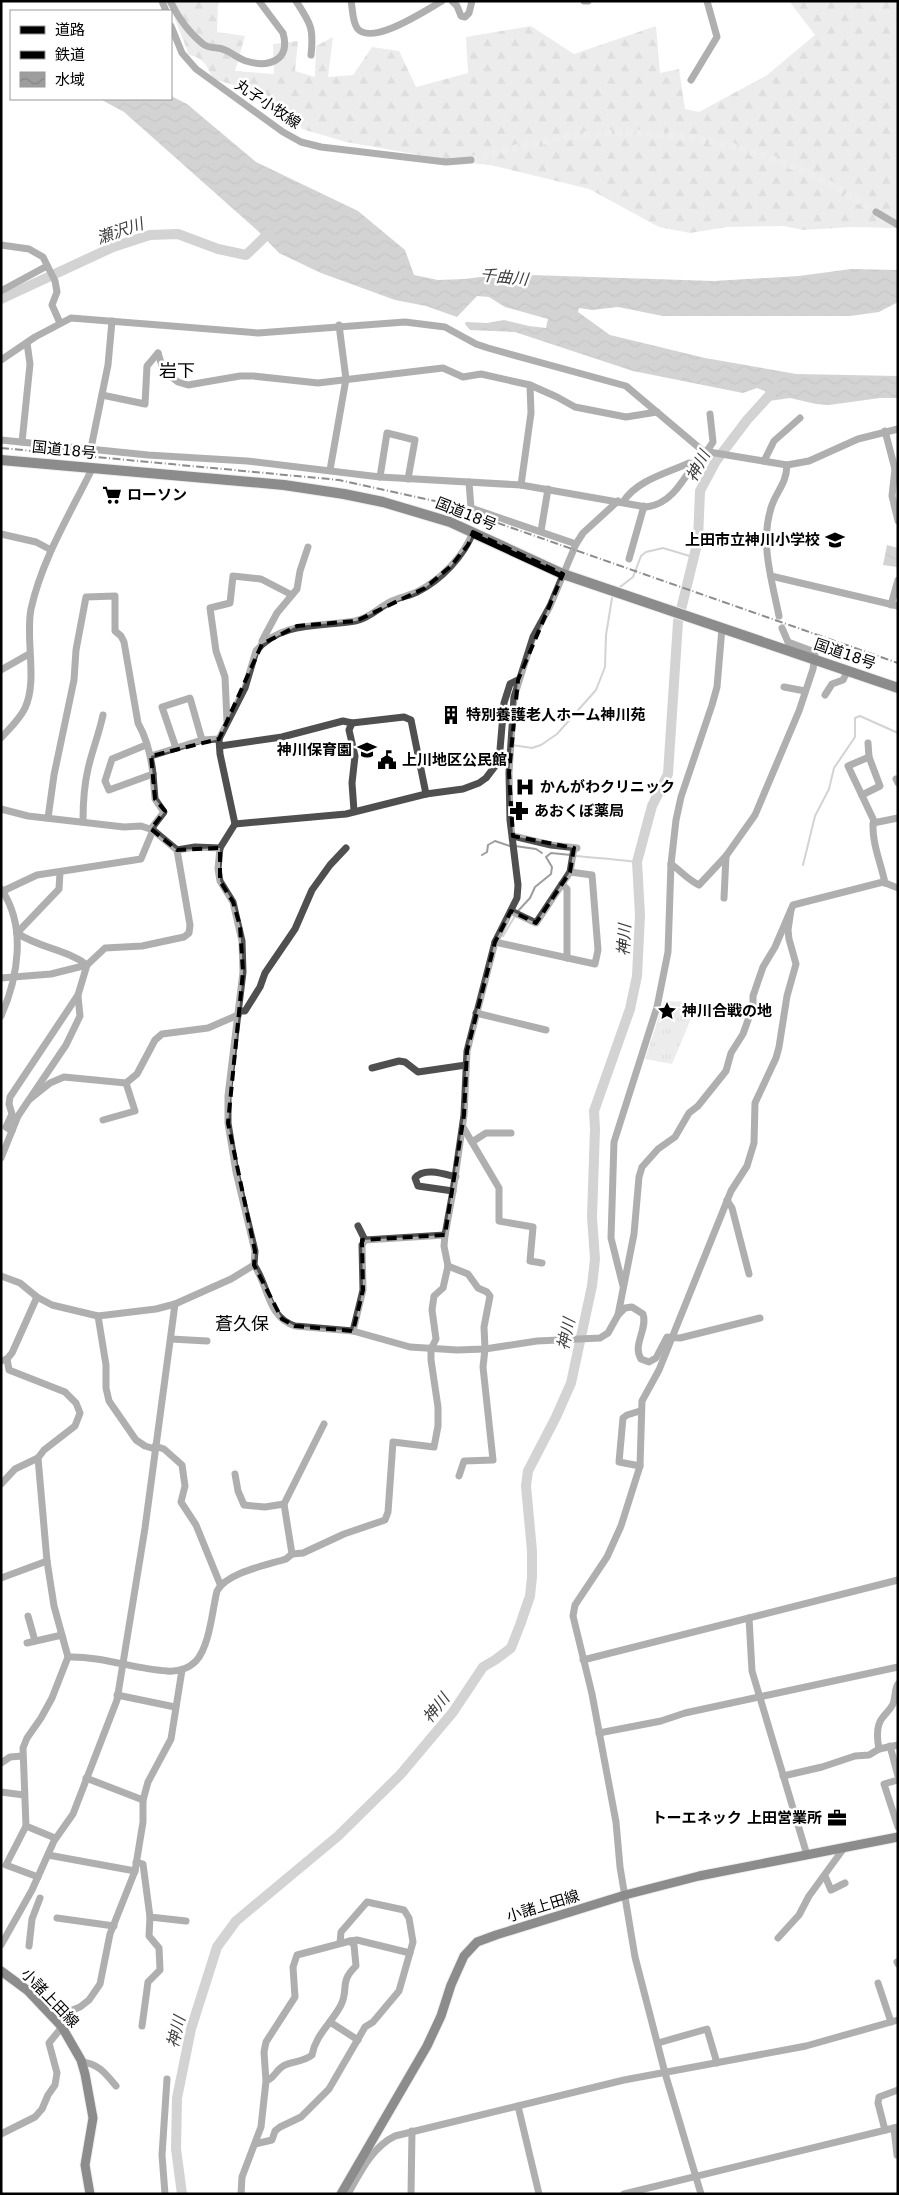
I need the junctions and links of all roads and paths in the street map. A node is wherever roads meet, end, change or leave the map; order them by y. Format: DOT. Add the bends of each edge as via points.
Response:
graph roads {
  1 [pos="170,1"];
  2 [pos="259,1"];
  3 [pos="296,1"];
  4 [pos="351,1"];
  5 [pos="442,1"];
  6 [pos="452,1"];
  7 [pos="472,1"];
  8 [pos="707,1"];
  9 [pos="172,28"];
  10 [pos="311,55"];
  11 [pos="691,80"];
  12 [pos="471,160"];
  13 [pos="876,212"];
  14 [pos="898,225"];
  15 [pos="1,245"];
  16 [pos="48,268"];
  17 [pos="1,291"];
  18 [pos="112,321"];
  19 [pos="60,323"];
  20 [pos="340,325"];
  21 [pos="27,343"];
  22 [pos="1,360"];
  23 [pos="346,379"];
  24 [pos="530,385"];
  25 [pos="102,395"];
  26 [pos="657,412"];
  27 [pos="710,414"];
  28 [pos="800,418"];
  29 [pos="898,429"];
  30 [pos="885,432"];
  31 [pos="1,440"];
  32 [pos="22,442"];
  33 [pos="91,448"];
  34 [pos="705,451"];
  35 [pos="1,460"];
  36 [pos="764,461"];
  37 [pos="693,465"];
  38 [pos="787,465"];
  39 [pos="92,468"];
  40 [pos="897,469"];
  41 [pos="330,470"];
  42 [pos="380,477"];
  43 [pos="408,479"];
  44 [pos="469,482"];
  45 [pos="520,485"];
  46 [pos="548,489"];
  47 [pos="621,502"];
  48 [pos="644,506"];
  49 [pos="898,521"];
  50 [pos="541,531"];
  51 [pos="473,532"];
  52 [pos="1,534"];
  53 [pos="576,544"];
  54 [pos="308,547"];
  55 [pos="51,550"];
  56 [pos="629,559"];
  57 [pos="563,574"];
  58 [pos="772,576"];
  59 [pos="898,580"];
  60 [pos="292,595"];
  61 [pos="894,606"];
  62 [pos="779,616"];
  63 [pos="720,627"];
  64 [pos="782,628"];
  65 [pos="262,644"];
  66 [pos="29,654"];
  67 [pos="815,659"];
  68 [pos="1,670"];
  69 [pos="848,670"];
  70 [pos="518,680"];
  71 [pos="784,687"];
  72 [pos="898,688"];
  73 [pos="805,691"];
  74 [pos="825,695"];
  75 [pos="103,715"];
  76 [pos="226,721"];
  77 [pos="352,723"];
  78 [pos="1,738"];
  79 [pos="202,740"];
  80 [pos="220,742"];
  81 [pos="868,743"];
  82 [pos="146,745"];
  83 [pos="176,748"];
  84 [pos="151,756"];
  85 [pos="869,757"];
  86 [pos="153,774"];
  87 [pos="426,794"];
  88 [pos="862,795"];
  89 [pos="1,809"];
  90 [pos="354,811"];
  91 [pos="48,818"];
  92 [pos="898,818"];
  93 [pos="83,821"];
  94 [pos="875,823"];
  95 [pos="236,824"];
  96 [pos="152,830"];
  97 [pos="512,836"];
  98 [pos="220,848"];
  99 [pos="346,848"];
  100 [pos="177,850"];
  101 [pos="726,856"];
  102 [pos="671,864"];
  103 [pos="60,872"];
  104 [pos="570,872"];
  105 [pos="885,883"];
  106 [pos="562,884"];
  107 [pos="897,887"];
  108 [pos="2,890"];
  109 [pos="724,898"];
  110 [pos="791,910"];
  111 [pos="511,911"];
  112 [pos="17,933"];
  113 [pos="495,942"];
  114 [pos="567,958"];
  115 [pos="87,965"];
  116 [pos="15,977"];
  117 [pos="1,978"];
  118 [pos="78,995"];
  119 [pos="239,1012"];
  120 [pos="476,1013"];
  121 [pos="1,1016"];
  122 [pos="546,1030"];
  123 [pos="466,1066"];
  124 [pos="372,1068"];
  125 [pos="126,1084"];
  126 [pos="30,1099"];
  127 [pos="103,1120"];
  128 [pos="463,1127"];
  129 [pos="12,1131"];
  130 [pos="511,1133"];
  131 [pos="472,1142"];
  132 [pos="1,1158"];
  133 [pos="456,1177"];
  134 [pos="454,1191"];
  135 [pos="727,1200"];
  136 [pos="358,1226"];
  137 [pos="444,1235"];
  138 [pos="365,1240"];
  139 [pos="542,1263"];
  140 [pos="254,1265"];
  141 [pos="448,1266"];
  142 [pos="749,1274"];
  143 [pos="1,1276"];
  144 [pos="623,1286"];
  145 [pos="37,1297"];
  146 [pos="175,1304"];
  147 [pos="618,1314"];
  148 [pos="98,1316"];
  149 [pos="760,1318"];
  150 [pos="353,1331"];
  151 [pos="672,1337"];
  152 [pos="171,1339"];
  153 [pos="207,1341"];
  154 [pos="431,1349"];
  155 [pos="485,1349"];
  156 [pos="4,1360"];
  157 [pos="640,1411"];
  158 [pos="324,1424"];
  159 [pos="155,1447"];
  160 [pos="38,1458"];
  161 [pos="640,1466"];
  162 [pos="235,1474"];
  163 [pos="459,1476"];
  164 [pos="1,1484"];
  165 [pos="284,1504"];
  166 [pos="292,1554"];
  167 [pos="47,1561"];
  168 [pos="1,1578"];
  169 [pos="898,1580"];
  170 [pos="220,1584"];
  171 [pos="28,1616"];
  172 [pos="749,1618"];
  173 [pos="62,1635"];
  174 [pos="35,1641"];
  175 [pos="27,1643"];
  176 [pos="68,1657"];
  177 [pos="582,1660"];
  178 [pos="124,1663"];
  179 [pos="898,1667"];
  180 [pos="182,1670"];
  181 [pos="898,1684"];
  182 [pos="117,1695"];
  183 [pos="760,1697"];
  184 [pos="175,1707"];
  185 [pos="599,1734"];
  186 [pos="898,1745"];
  187 [pos="890,1746"];
  188 [pos="879,1749"];
  189 [pos="22,1756"];
  190 [pos="1,1763"];
  191 [pos="783,1776"];
  192 [pos="898,1776"];
  193 [pos="86,1778"];
  194 [pos="898,1780"];
  195 [pos="1,1792"];
  196 [pos="24,1795"];
  197 [pos="143,1800"];
  198 [pos="895,1811"];
  199 [pos="26,1826"];
  200 [pos="898,1828"];
  201 [pos="898,1837"];
  202 [pos="55,1838"];
  203 [pos="844,1848"];
  204 [pos="48,1855"];
  205 [pos="807,1855"];
  206 [pos="136,1862"];
  207 [pos="135,1871"];
  208 [pos="825,1876"];
  209 [pos="38,1877"];
  210 [pos="845,1883"];
  211 [pos="624,1895"];
  212 [pos="40,1898"];
  213 [pos="19,1912"];
  214 [pos="150,1917"];
  215 [pos="57,1918"];
  216 [pos="32,1919"];
  217 [pos="186,1921"];
  218 [pos="114,1926"];
  219 [pos="778,1938"];
  220 [pos="350,1941"];
  221 [pos="340,1943"];
  222 [pos="1,1945"];
  223 [pos="28,1946"];
  224 [pos="410,1953"];
  225 [pos="1,1971"];
  226 [pos="878,1983"];
  227 [pos="53,2018"];
  228 [pos="894,2021"];
  229 [pos="330,2022"];
  230 [pos="142,2026"];
  231 [pos="62,2028"];
  232 [pos="358,2040"];
  233 [pos="658,2043"];
  234 [pos="82,2062"];
  235 [pos="717,2063"];
  236 [pos="665,2073"];
  237 [pos="167,2079"];
  238 [pos="266,2081"];
  239 [pos="116,2086"];
  240 [pos="898,2090"];
  241 [pos="518,2106"];
  242 [pos="896,2127"];
  243 [pos="885,2130"];
  244 [pos="412,2131"];
  245 [pos="1,2134"];
  246 [pos="255,2144"];
  247 [pos="897,2156"];
  248 [pos="695,2176"];
  249 [pos="90,2194"];
  250 [pos="165,2194"];
  251 [pos="241,2194"];
  252 [pos="341,2194"];
  253 [pos="348,2194"];
  254 [pos="411,2194"];
  255 [pos="539,2194"];
  256 [pos="624,2194"];
  257 [pos="700,2194"];
  1 -- 2 [label="street" via="191,33 204,45 224,49 246,61 266,64 276,62 285,50 285,39"];
  3 -- 10 [label="street" via="313,34"];
  4 -- 5 [label="street" via="358,29 369,35 386,32"];
  6 -- 7 [label="street" via="465,17"];
  8 -- 11 [label="street" via="716,37"];
  9 -- 12 [label="street, 丸子小牧線" via="182,53 196,69 262,118 301,142 446,162"];
  13 -- 14 [label="street"];
  15 -- 16 [label="street" via="29,249 43,257"];
  16 -- 17 [label="street"];
  16 -- 19 [label="street" via="55,281 57,292 52,305"];
  18 -- 19 [label="street" via="71,318"];
  18 -- 20 [label="street" via="258,333"];
  18 -- 25 [label="street"];
  19 -- 21 [label="street"];
  20 -- 23 [label="street"];
  20 -- 26 [label="street" via="405,322 445,327 488,348 626,386"];
  21 -- 22 [label="street"];
  21 -- 32 [label="street" via="30,364"];
  23 -- 24 [label="street" via="443,368 463,377 482,374"];
  23 -- 25 [label="street" via="318,383 240,376 188,385 169,375 158,353 147,366 145,404"];
  23 -- 41 [label="street"];
  24 -- 26 [label="street" via="575,408 626,417"];
  24 -- 45 [label="street" via="531,413"];
  25 -- 33 [label="street"];
  26 -- 34 [label="street"];
  27 -- 34 [label="street" via="713,442"];
  28 -- 36 [label="street" via="774,441"];
  29 -- 30 [label="street"];
  30 -- 38 [label="street" via="809,461"];
  30 -- 40 [label="street"];
  31 -- 32 [label="street"];
  32 -- 33 [label="street"];
  33 -- 41 [label="street"];
  34 -- 36 [label="street"];
  34 -- 37 [label="street"];
  35 -- 39 [label="highway, 国道18号"];
  36 -- 38 [label="street"];
  37 -- 47 [label="street" via="689,463 643,483"];
  37 -- 48 [label="street" via="664,502 657,506"];
  38 -- 58 [label="street" via="784,483 772,505 767,536 765,552"];
  39 -- 51 [label="highway, 国道18号" via="220,478 344,494 407,508"];
  39 -- 55 [label="street"];
  40 -- 49 [label="street" via="892,496"];
  41 -- 42 [label="street"];
  42 -- 43 [label="street"];
  42 -- 43 [label="street" via="387,433 415,440"];
  43 -- 44 [label="street"];
  44 -- 45 [label="street"];
  44 -- 50 [label="street" via="471,508"];
  45 -- 46 [label="street"];
  46 -- 47 [label="street"];
  46 -- 50 [label="street"];
  47 -- 48 [label="street"];
  47 -- 53 [label="street" via="583,533"];
  48 -- 56 [label="street"];
  50 -- 53 [label="street"];
  51 -- 57 [label="highway, 国道18号"];
  51 -- 65 [label="street" via="468,545 451,566 425,588 392,601 374,614 356,621 297,626"];
  52 -- 55 [label="street" via="36,542"];
  53 -- 57 [label="street"];
  54 -- 60 [label="street" via="297,589"];
  55 -- 66 [label="street" via="31,611"];
  57 -- 63 [label="highway, 国道18号"];
  57 -- 70 [label="street" via="533,637"];
  58 -- 61 [label="street"];
  58 -- 62 [label="street"];
  59 -- 61 [label="street"];
  60 -- 65 [label="street" via="270,625"];
  60 -- 76 [label="street" via="261,579 233,576 230,603 210,608 216,651 225,677"];
  63 -- 67 [label="highway, 国道18号"];
  63 -- 102 [label="street" via="717,687 682,797"];
  64 -- 67 [label="street" via="788,642 812,651"];
  65 -- 76 [label="street" via="256,651 236,707"];
  66 -- 68 [label="street"];
  66 -- 78 [label="street" via="30,692 24,709"];
  67 -- 69 [label="highway, 国道18号"];
  67 -- 73 [label="street"];
  69 -- 72 [label="highway, 国道18号"];
  69 -- 74 [label="street" via="844,680 832,684"];
  70 -- 87 [label="street" via="510,684 504,703 501,753 494,770 472,786"];
  70 -- 97 [label="street" via="509,773"];
  71 -- 73 [label="street"];
  73 -- 101 [label="street" via="755,815"];
  75 -- 93 [label="street" via="88,767"];
  76 -- 80 [label="street"];
  77 -- 80 [label="street" via="343,721 282,737"];
  77 -- 87 [label="street" via="404,717 411,720"];
  77 -- 90 [label="street" via="349,730 355,756 352,782"];
  79 -- 80 [label="street"];
  79 -- 83 [label="street"];
  79 -- 83 [label="street" via="190,698 162,707"];
  80 -- 95 [label="street"];
  81 -- 85 [label="street"];
  82 -- 84 [label="street"];
  82 -- 86 [label="street" via="112,759 105,781 109,790"];
  82 -- 91 [label="street" via="138,723 124,642 114,631 115,596 86,597"];
  83 -- 84 [label="street"];
  84 -- 86 [label="street"];
  85 -- 88 [label="street" via="880,786"];
  85 -- 88 [label="street" via="848,766"];
  86 -- 96 [label="street" via="155,799 164,812"];
  87 -- 90 [label="street"];
  88 -- 94 [label="street"];
  89 -- 91 [label="street"];
  90 -- 95 [label="street"];
  91 -- 93 [label="street"];
  92 -- 94 [label="street"];
  93 -- 96 [label="street" via="141,826"];
  94 -- 105 [label="street" via="874,842"];
  95 -- 98 [label="street"];
  96 -- 100 [label="street"];
  96 -- 103 [label="street" via="141,859"];
  97 -- 104 [label="street" via="550,846 576,848"];
  97 -- 111 [label="street" via="518,892"];
  98 -- 100 [label="street"];
  98 -- 119 [label="street" via="220,881 233,902 242,940"];
  99 -- 119 [label="street" via="312,890 295,929 245,1010"];
  100 -- 115 [label="street" via="189,933 184,937 142,946 105,948"];
  101 -- 102 [label="street" via="699,885 685,878"];
  101 -- 109 [label="street"];
  102 -- 144 [label="street" via="668,952 659,998 614,1142 611,1238"];
  103 -- 108 [label="street" via="37,875"];
  103 -- 112 [label="street" via="59,889"];
  104 -- 106 [label="street"];
  104 -- 114 [label="street" via="592,875 598,950 595,964"];
  105 -- 107 [label="street"];
  105 -- 110 [label="street" via="793,905"];
  106 -- 111 [label="street" via="536,923"];
  106 -- 114 [label="street" via="567,889"];
  108 -- 112 [label="street"];
  110 -- 135 [label="street" via="788,930 796,964 779,1047 755,1103 754,1143 747,1166"];
  110 -- 144 [label="street" via="775,948 762,967 753,1006 726,1071 689,1113 675,1137 651,1155 642,1167 634,1234"];
  111 -- 113 [label="street"];
  112 -- 115 [label="street" via="35,943 74,955"];
  112 -- 116 [label="street"];
  113 -- 114 [label="street"];
  113 -- 120 [label="street"];
  115 -- 116 [label="street" via="51,974"];
  115 -- 118 [label="street"];
  116 -- 117 [label="street"];
  116 -- 121 [label="street"];
  118 -- 126 [label="street" via="80,1016 66,1045"];
  118 -- 129 [label="street" via="10,1097 12,1114 6,1127"];
  119 -- 125 [label="street" via="208,1028 162,1034 155,1040 137,1074"];
  119 -- 140 [label="street" via="228,1096 228,1123 255,1251"];
  120 -- 122 [label="street"];
  120 -- 123 [label="street"];
  123 -- 124 [label="street" via="418,1072 399,1061"];
  123 -- 128 [label="street"];
  125 -- 126 [label="street" via="64,1077 50,1083"];
  125 -- 127 [label="street" via="136,1111"];
  126 -- 129 [label="street"];
  128 -- 131 [label="street"];
  128 -- 133 [label="street"];
  129 -- 132 [label="street"];
  130 -- 131 [label="street" via="486,1133"];
  131 -- 139 [label="street" via="499,1188 499,1221 533,1227 530,1261"];
  133 -- 134 [label="street"];
  133 -- 134 [label="street" via="429,1172 415,1178 418,1186"];
  134 -- 137 [label="street"];
  135 -- 142 [label="street" via="732,1208"];
  135 -- 151 [label="street"];
  136 -- 138 [label="street"];
  137 -- 138 [label="street"];
  137 -- 141 [label="street"];
  138 -- 150 [label="street" via="362,1244 362,1290"];
  140 -- 146 [label="street"];
  140 -- 150 [label="street" via="273,1308 282,1320 295,1326"];
  141 -- 154 [label="street" via="443,1288 434,1296 432,1310 436,1339"];
  141 -- 155 [label="street" via="468,1274 478,1288 490,1294 484,1327"];
  143 -- 145 [label="street" via="20,1283"];
  144 -- 147 [label="street"];
  145 -- 148 [label="street" via="52,1305"];
  145 -- 156 [label="street"];
  146 -- 148 [label="street"];
  146 -- 152 [label="street"];
  147 -- 151 [label="street" via="632,1307 642,1314 644,1323 638,1351 646,1362 656,1358 666,1338"];
  147 -- 155 [label="street" via="608,1333 600,1338"];
  148 -- 159 [label="street" via="109,1401 136,1440 145,1446"];
  149 -- 151 [label="street" via="680,1338"];
  150 -- 154 [label="street" via="410,1347"];
  151 -- 157 [label="street" via="659,1370 644,1393"];
  152 -- 153 [label="street"];
  152 -- 159 [label="street"];
  154 -- 155 [label="street"];
  154 -- 166 [label="street" via="438,1407 434,1447 393,1442 388,1517 303,1553"];
  155 -- 163 [label="street" via="483,1381 493,1460 464,1461"];
  156 -- 160 [label="street" via="9,1370 65,1392 80,1412 75,1426"];
  157 -- 161 [label="street"];
  157 -- 161 [label="street" via="623,1418 620,1462"];
  158 -- 165 [label="street"];
  159 -- 170 [label="street" via="164,1449 182,1464 185,1486 182,1502 196,1525"];
  159 -- 178 [label="street"];
  160 -- 164 [label="street" via="15,1469"];
  160 -- 167 [label="street"];
  161 -- 177 [label="street" via="616,1538 575,1605 573,1624"];
  162 -- 165 [label="street" via="244,1505"];
  165 -- 166 [label="street"];
  166 -- 170 [label="street"];
  167 -- 168 [label="street"];
  167 -- 173 [label="street"];
  169 -- 172 [label="street"];
  170 -- 180 [label="street" via="205,1642 196,1660"];
  171 -- 174 [label="street"];
  172 -- 177 [label="street"];
  172 -- 183 [label="street" via="751,1662"];
  173 -- 174 [label="street"];
  173 -- 176 [label="street"];
  174 -- 175 [label="street"];
  176 -- 178 [label="street" via="88,1656"];
  176 -- 189 [label="street" via="52,1698 27,1738"];
  177 -- 185 [label="street"];
  178 -- 180 [label="street" via="168,1671"];
  178 -- 182 [label="street"];
  179 -- 183 [label="street"];
  180 -- 184 [label="street"];
  181 -- 188 [label="street" via="894,1701 881,1719 877,1738"];
  182 -- 184 [label="street"];
  182 -- 193 [label="street" via="112,1717"];
  183 -- 185 [label="street"];
  183 -- 191 [label="street"];
  184 -- 197 [label="street" via="170,1738 148,1782"];
  185 -- 211 [label="street" via="618,1833"];
  186 -- 187 [label="street"];
  187 -- 188 [label="street"];
  187 -- 192 [label="street"];
  188 -- 191 [label="street"];
  189 -- 190 [label="street" via="10,1757"];
  189 -- 196 [label="street"];
  191 -- 205 [label="street"];
  193 -- 197 [label="street"];
  193 -- 202 [label="street" via="73,1814"];
  194 -- 198 [label="street" via="884,1784"];
  195 -- 196 [label="street"];
  196 -- 199 [label="street"];
  197 -- 206 [label="street" via="144,1822"];
  198 -- 200 [label="street"];
  199 -- 202 [label="street"];
  199 -- 209 [label="street" via="6,1865"];
  201 -- 203 [label="main road, 小諸上田線"];
  202 -- 204 [label="street"];
  203 -- 205 [label="main road, 小諸上田線"];
  203 -- 208 [label="street"];
  204 -- 207 [label="street"];
  204 -- 209 [label="street"];
  205 -- 211 [label="main road, 小諸上田線" via="699,1876"];
  206 -- 207 [label="street"];
  206 -- 214 [label="street" via="143,1864"];
  207 -- 218 [label="street"];
  208 -- 210 [label="street" via="831,1890"];
  208 -- 219 [label="street" via="809,1896 800,1916"];
  209 -- 213 [label="street"];
  211 -- 233 [label="street" via="635,1957"];
  211 -- 252 [label="main road, 小諸上田線" via="491,1936 471,1948 458,1967 427,2046"];
  212 -- 216 [label="street"];
  213 -- 216 [label="street"];
  213 -- 222 [label="street"];
  214 -- 217 [label="street"];
  214 -- 230 [label="street" via="150,1936 159,1948 160,1970 148,1982"];
  215 -- 218 [label="street"];
  216 -- 223 [label="street"];
  218 -- 227 [label="street" via="95,1993 80,2008"];
  220 -- 221 [label="street"];
  220 -- 224 [label="street"];
  220 -- 229 [label="street" via="354,1945 356,1966 347,1975 343,1998"];
  221 -- 224 [label="street" via="341,1932 367,1902 404,1910 409,1918 412,1938"];
  221 -- 238 [label="street" via="297,1955 293,1967 295,1998 266,2042"];
  224 -- 232 [label="street" via="399,1991 365,2027"];
  225 -- 227 [label="main road, 小諸上田線" via="15,1979"];
  226 -- 228 [label="street"];
  227 -- 231 [label="main road, 小諸上田線"];
  228 -- 235 [label="street" via="806,2046"];
  229 -- 232 [label="street"];
  229 -- 238 [label="street" via="315,2042 312,2055 305,2061 285,2065"];
  231 -- 234 [label="main road, 小諸上田線"];
  231 -- 245 [label="street" via="49,2043 57,2073 56,2085 35,2117"];
  232 -- 246 [label="street" via="329,2089 317,2102 301,2117 275,2131 272,2140"];
  233 -- 235 [label="street" via="707,2029"];
  233 -- 236 [label="street"];
  234 -- 239 [label="street" via="107,2073"];
  234 -- 249 [label="main road, 小諸上田線" via="93,2118 85,2165"];
  235 -- 236 [label="street"];
  236 -- 241 [label="street"];
  236 -- 248 [label="street"];
  237 -- 250 [label="street" via="162,2155"];
  238 -- 246 [label="street" via="261,2127"];
  240 -- 243 [label="street" via="879,2096"];
  241 -- 244 [label="street"];
  241 -- 255 [label="street"];
  242 -- 243 [label="street"];
  242 -- 247 [label="street"];
  243 -- 248 [label="street"];
  244 -- 253 [label="street" via="383,2142"];
  244 -- 254 [label="street"];
  246 -- 251 [label="street" via="242,2177"];
  248 -- 256 [label="street"];
  248 -- 257 [label="street"];
}
